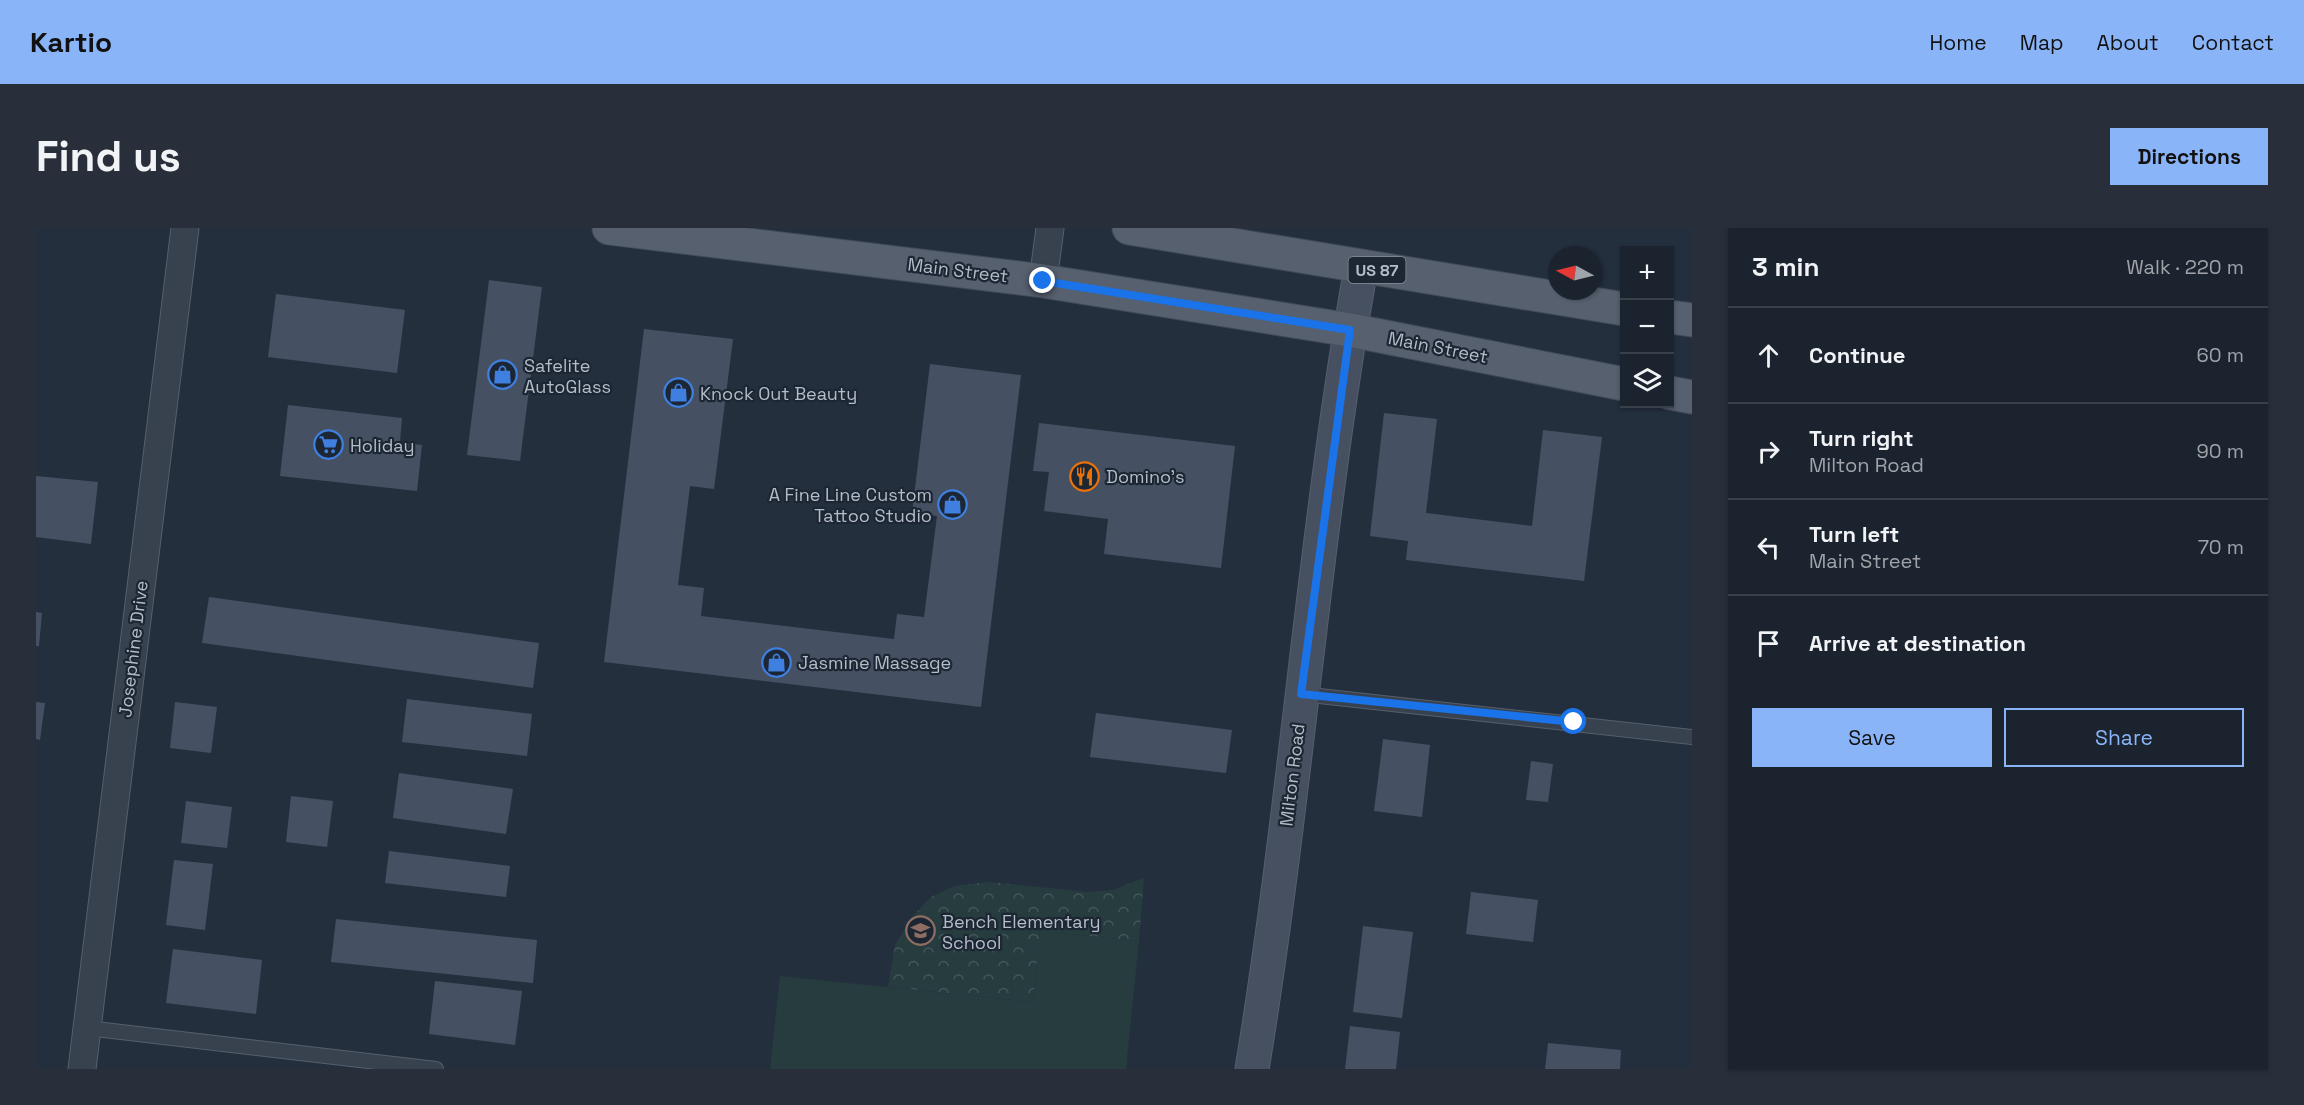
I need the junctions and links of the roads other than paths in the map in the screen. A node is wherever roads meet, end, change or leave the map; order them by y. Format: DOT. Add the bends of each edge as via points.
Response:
graph roads {
  1 [pos="184,228"];
  2 [pos="609,228"];
  3 [pos="1050,228"];
  4 [pos="1129,228"];
  5 [pos="1361,268"];
  6 [pos="1043,281"];
  7 [pos="1620,308"];
  8 [pos="1674,317"];
  9 [pos="1692,320"];
  10 [pos="1350,330"];
  11 [pos="1620,383"];
  12 [pos="1674,394"];
  13 [pos="1692,397"];
  14 [pos="1301,694"];
  15 [pos="1692,737"];
  16 [pos="87,1028"];
  17 [pos="82,1069"];
  18 [pos="436,1069"];
  19 [pos="1252,1069"];
  1 -- 16 [label="street, Josephine Drive"];
  2 -- 6 [label="main road, Main Street"];
  3 -- 6 [label="street"];
  4 -- 5 [label="main road, US 87"];
  5 -- 7 [label="main road, US 87"];
  5 -- 10 [label="street, Milton Road"];
  6 -- 10 [label="main road, Main Street"];
  8 -- 9 [label="main road"];
  10 -- 11 [label="main road, Main Street"];
  10 -- 14 [label="street, Milton Road"];
  12 -- 13 [label="main road"];
  14 -- 15 [label="lane"];
  14 -- 19 [label="street, Milton Road" via="1271,957"];
  16 -- 17 [label="street, Josephine Drive"];
  16 -- 18 [label="lane"];
}
